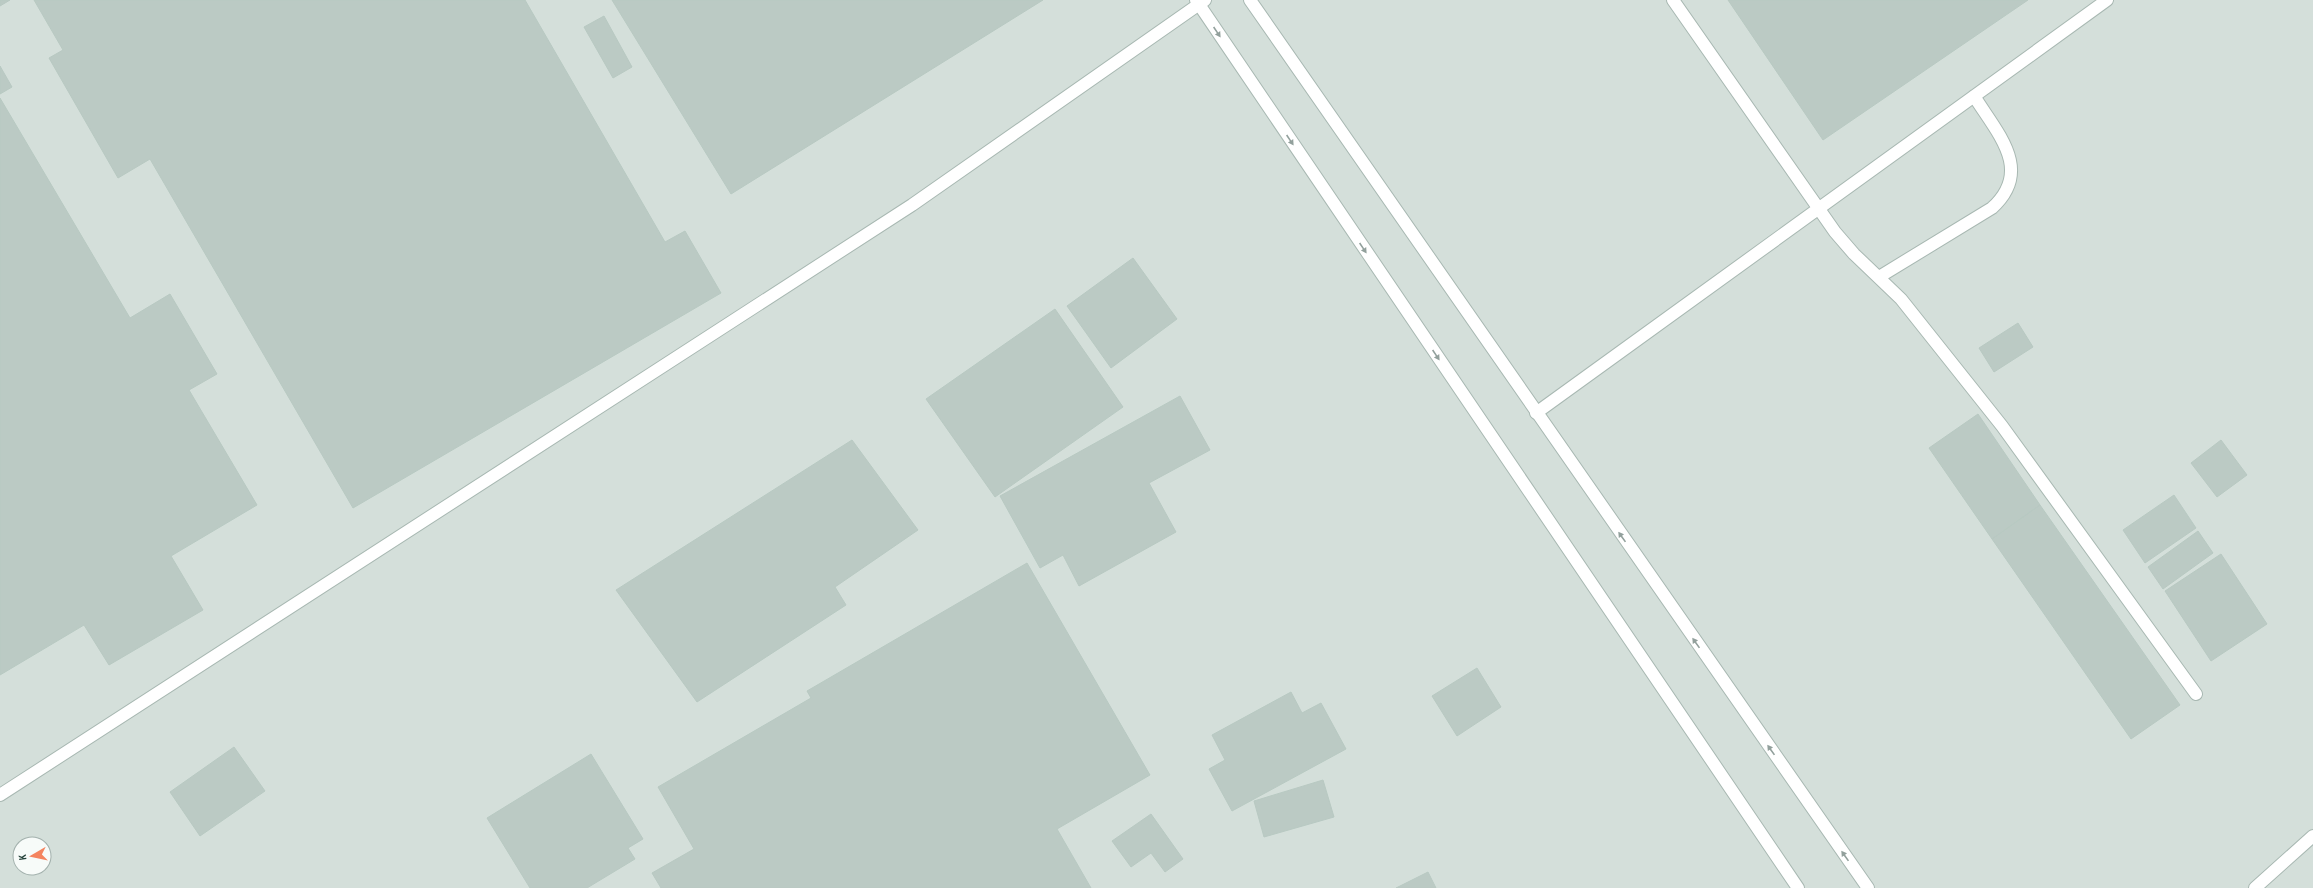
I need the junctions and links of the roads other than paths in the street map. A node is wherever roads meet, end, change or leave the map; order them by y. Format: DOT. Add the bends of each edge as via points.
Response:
graph roads {
  1 [pos="1250,0"];
  2 [pos="1673,0"];
  3 [pos="2107,0"];
  4 [pos="1200,2"];
  5 [pos="1974,96"];
  6 [pos="1820,208"];
  7 [pos="1879,277"];
  8 [pos="1536,413"];
  9 [pos="2196,694"];
  10 [pos="0,795"];
  11 [pos="2313,836"];
  12 [pos="1798,888"];
  13 [pos="1868,888"];
  14 [pos="2255,888"];
  1 -- 8 [label="street"];
  2 -- 6 [label="street"];
  3 -- 5 [label="street"];
  4 -- 10 [label="street" via="912,206"];
  4 -- 12 [label="street, one-way"];
  5 -- 6 [label="street"];
  5 -- 7 [label="street" via="2008,150 2012,175 2008,188 2002,199 1992,208"];
  6 -- 7 [label="street" via="1835,232"];
  6 -- 8 [label="street"];
  7 -- 9 [label="street" via="1902,299 2002,426"];
  13 -- 8 [label="street, one-way"];
  11 -- 14 [label="street"];
}
